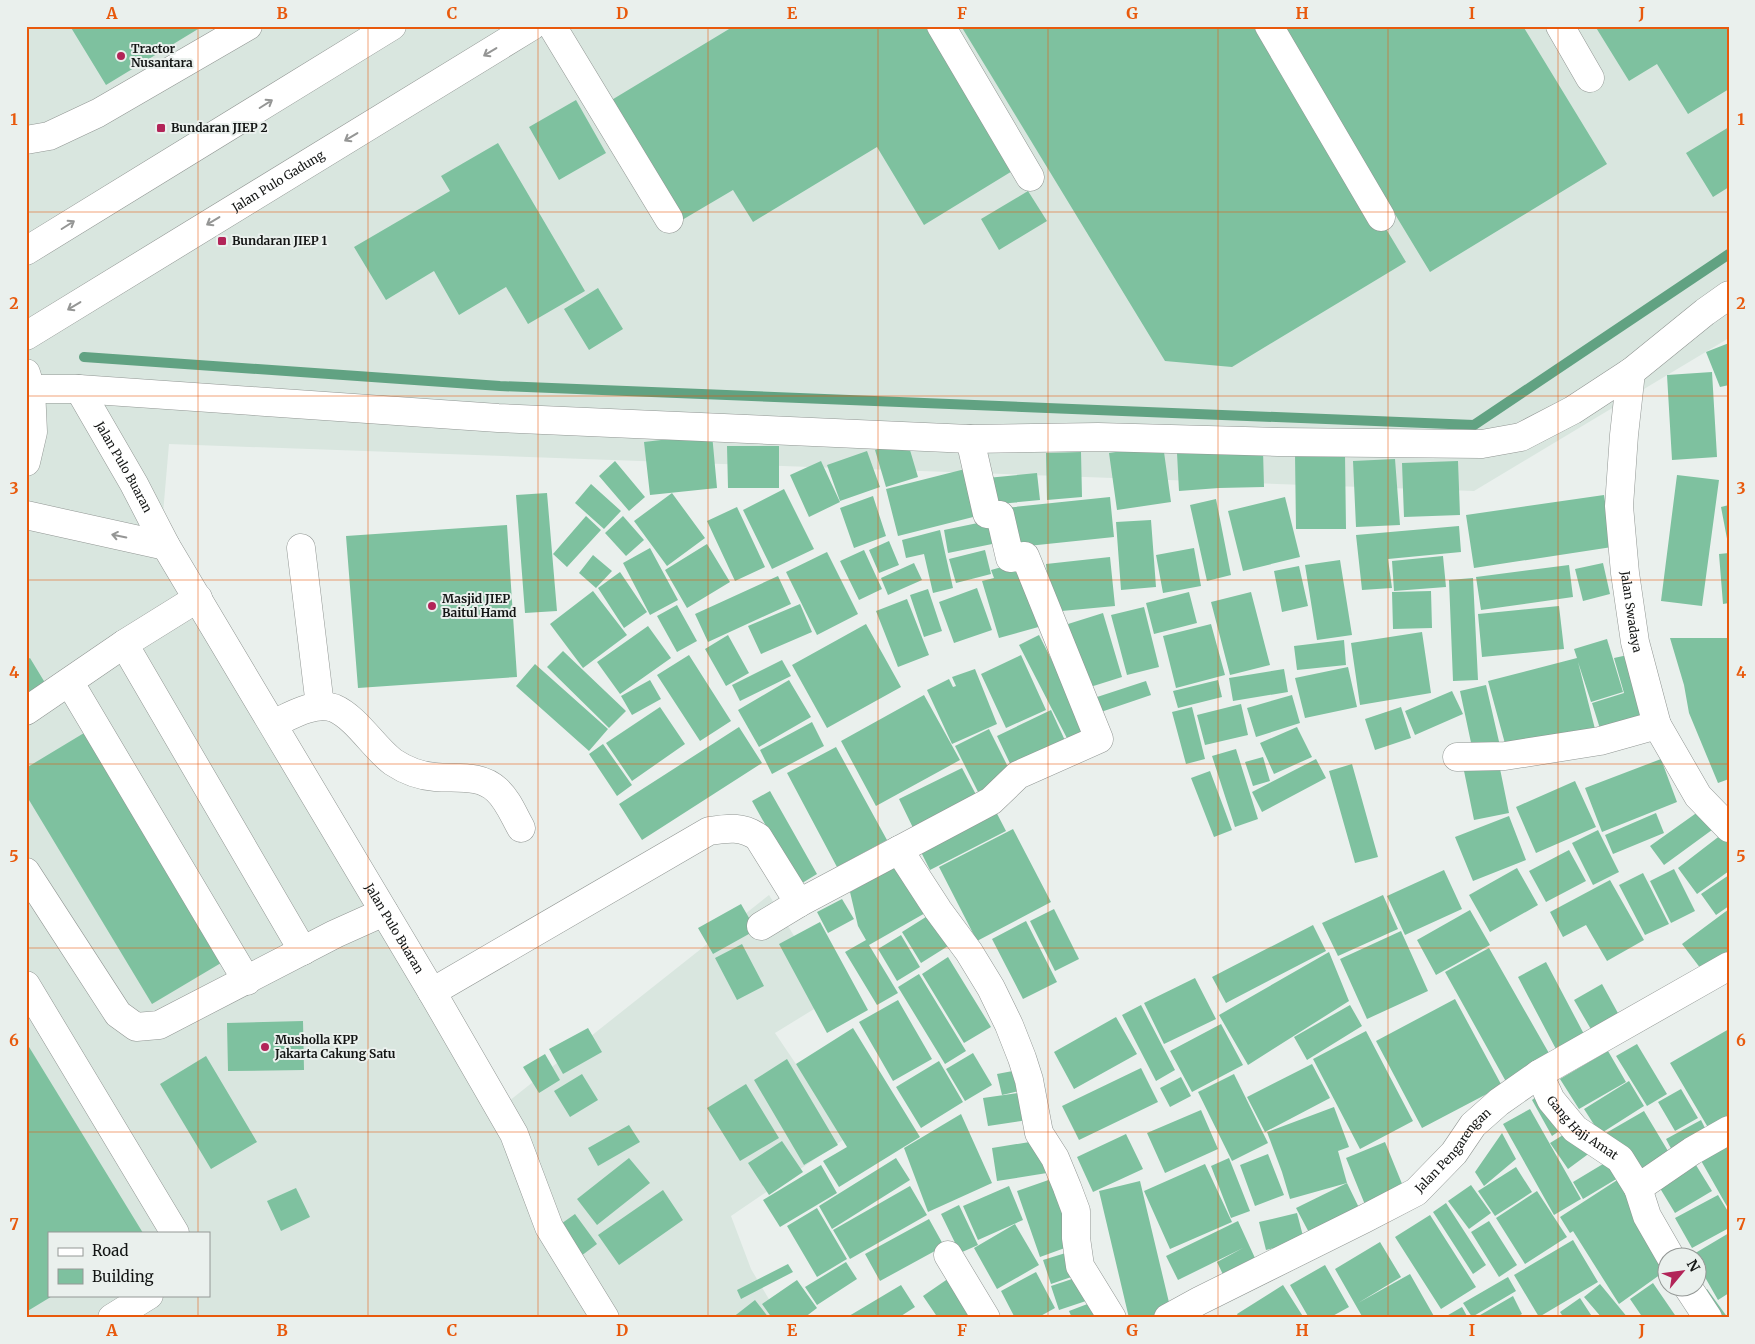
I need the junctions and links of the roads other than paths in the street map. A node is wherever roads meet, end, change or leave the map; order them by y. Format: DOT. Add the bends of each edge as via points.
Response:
graph roads {
  1 [pos="248,26"];
  2 [pos="392,26"];
  3 [pos="532,26"];
  4 [pos="552,26"];
  5 [pos="941,26"];
  6 [pos="1269,26"];
  7 [pos="1560,26"];
  8 [pos="1590,78"];
  9 [pos="26,140"];
  10 [pos="1030,177"];
  11 [pos="1381,217"];
  12 [pos="669,220"];
  13 [pos="26,251"];
  14 [pos="1729,295"];
  15 [pos="26,336"];
  16 [pos="1631,372"];
  17 [pos="28,381"];
  18 [pos="79,389"];
  19 [pos="970,439"];
  20 [pos="26,462"];
  21 [pos="26,516"];
  22 [pos="166,546"];
  23 [pos="301,548"];
  24 [pos="198,598"];
  25 [pos="124,644"];
  26 [pos="70,683"];
  27 [pos="320,706"];
  28 [pos="26,712"];
  29 [pos="273,724"];
  30 [pos="1657,725"];
  31 [pos="1457,757"];
  32 [pos="521,828"];
  33 [pos="1729,828"];
  34 [pos="899,850"];
  35 [pos="26,872"];
  36 [pos="799,903"];
  37 [pos="384,912"];
  38 [pos="761,926"];
  39 [pos="303,951"];
  40 [pos="1729,966"];
  41 [pos="247,981"];
  42 [pos="26,985"];
  43 [pos="432,992"];
  44 [pos="1539,1074"];
  45 [pos="1729,1130"];
  46 [pos="1638,1188"];
  47 [pos="175,1232"];
  48 [pos="1664,1246"];
  49 [pos="948,1255"];
  50 [pos="147,1296"];
  51 [pos="1693,1296"];
  52 [pos="1204,1309"];
  53 [pos="601,1311"];
  54 [pos="112,1318"];
  55 [pos="986,1318"];
  56 [pos="1112,1318"];
  57 [pos="1168,1318"];
  58 [pos="1708,1318"];
  1 -- 9 [label="street" via="98,113 49,136"];
  13 -- 2 [label="street, one-way"];
  3 -- 15 [label="street, Jalan Pulo Gadung, one-way"];
  4 -- 12 [label="street"];
  5 -- 10 [label="street"];
  6 -- 11 [label="street"];
  7 -- 8 [label="street"];
  14 -- 16 [label="street"];
  16 -- 19 [label="street" via="1546,426 1521,437 1482,444 1098,437"];
  16 -- 30 [label="street, Jalan Swadaya" via="1619,506 1635,642"];
  17 -- 18 [label="street"];
  17 -- 20 [label="street" via="33,432"];
  18 -- 19 [label="street" via="498,418"];
  18 -- 22 [label="street, Jalan Pulo Buaran"];
  19 -- 34 [label="street" via="987,514 1000,515 1010,558 1025,556 1099,739 1018,775 991,801"];
  22 -- 21 [label="street, one-way"];
  22 -- 24 [label="street, Jalan Pulo Buaran"];
  23 -- 27 [label="street"];
  24 -- 25 [label="street"];
  24 -- 29 [label="street, Jalan Pulo Buaran"];
  25 -- 26 [label="street"];
  25 -- 39 [label="street"];
  26 -- 28 [label="street"];
  26 -- 41 [label="street"];
  27 -- 29 [label="street"];
  27 -- 32 [label="street" via="334,708 351,719 394,762 413,772 434,777 478,779 489,784 503,797"];
  29 -- 37 [label="street, Jalan Pulo Buaran"];
  30 -- 31 [label="street" via="1600,741 1505,756"];
  30 -- 33 [label="street, Jalan Swadaya" via="1698,796"];
  34 -- 36 [label="street"];
  34 -- 56 [label="street" via="969,952 1009,1025 1029,1080 1038,1133 1055,1158 1076,1211 1080,1266"];
  35 -- 41 [label="street" via="118,1014 136,1027 160,1025"];
  36 -- 38 [label="street"];
  36 -- 43 [label="street" via="758,838 748,831 727,828 709,831"];
  37 -- 39 [label="street"];
  37 -- 43 [label="street, Jalan Pulo Buaran"];
  39 -- 41 [label="street"];
  40 -- 44 [label="street, Jalan Pengarengan"];
  42 -- 47 [label="street"];
  43 -- 53 [label="street, Jalan Pulo Buaran" via="514,1134 549,1226"];
  44 -- 46 [label="street, Gang Haji Amat" via="1551,1100 1575,1129 1620,1159"];
  44 -- 52 [label="street, Jalan Pengarengan" via="1473,1124 1454,1153 1416,1192"];
  45 -- 46 [label="street"];
  46 -- 48 [label="street, Gang Haji Amat" via="1647,1216"];
  49 -- 55 [label="street"];
  50 -- 54 [label="street"];
  51 -- 58 [label="street"];
  52 -- 57 [label="street, Jalan Pengarengan"];
}
